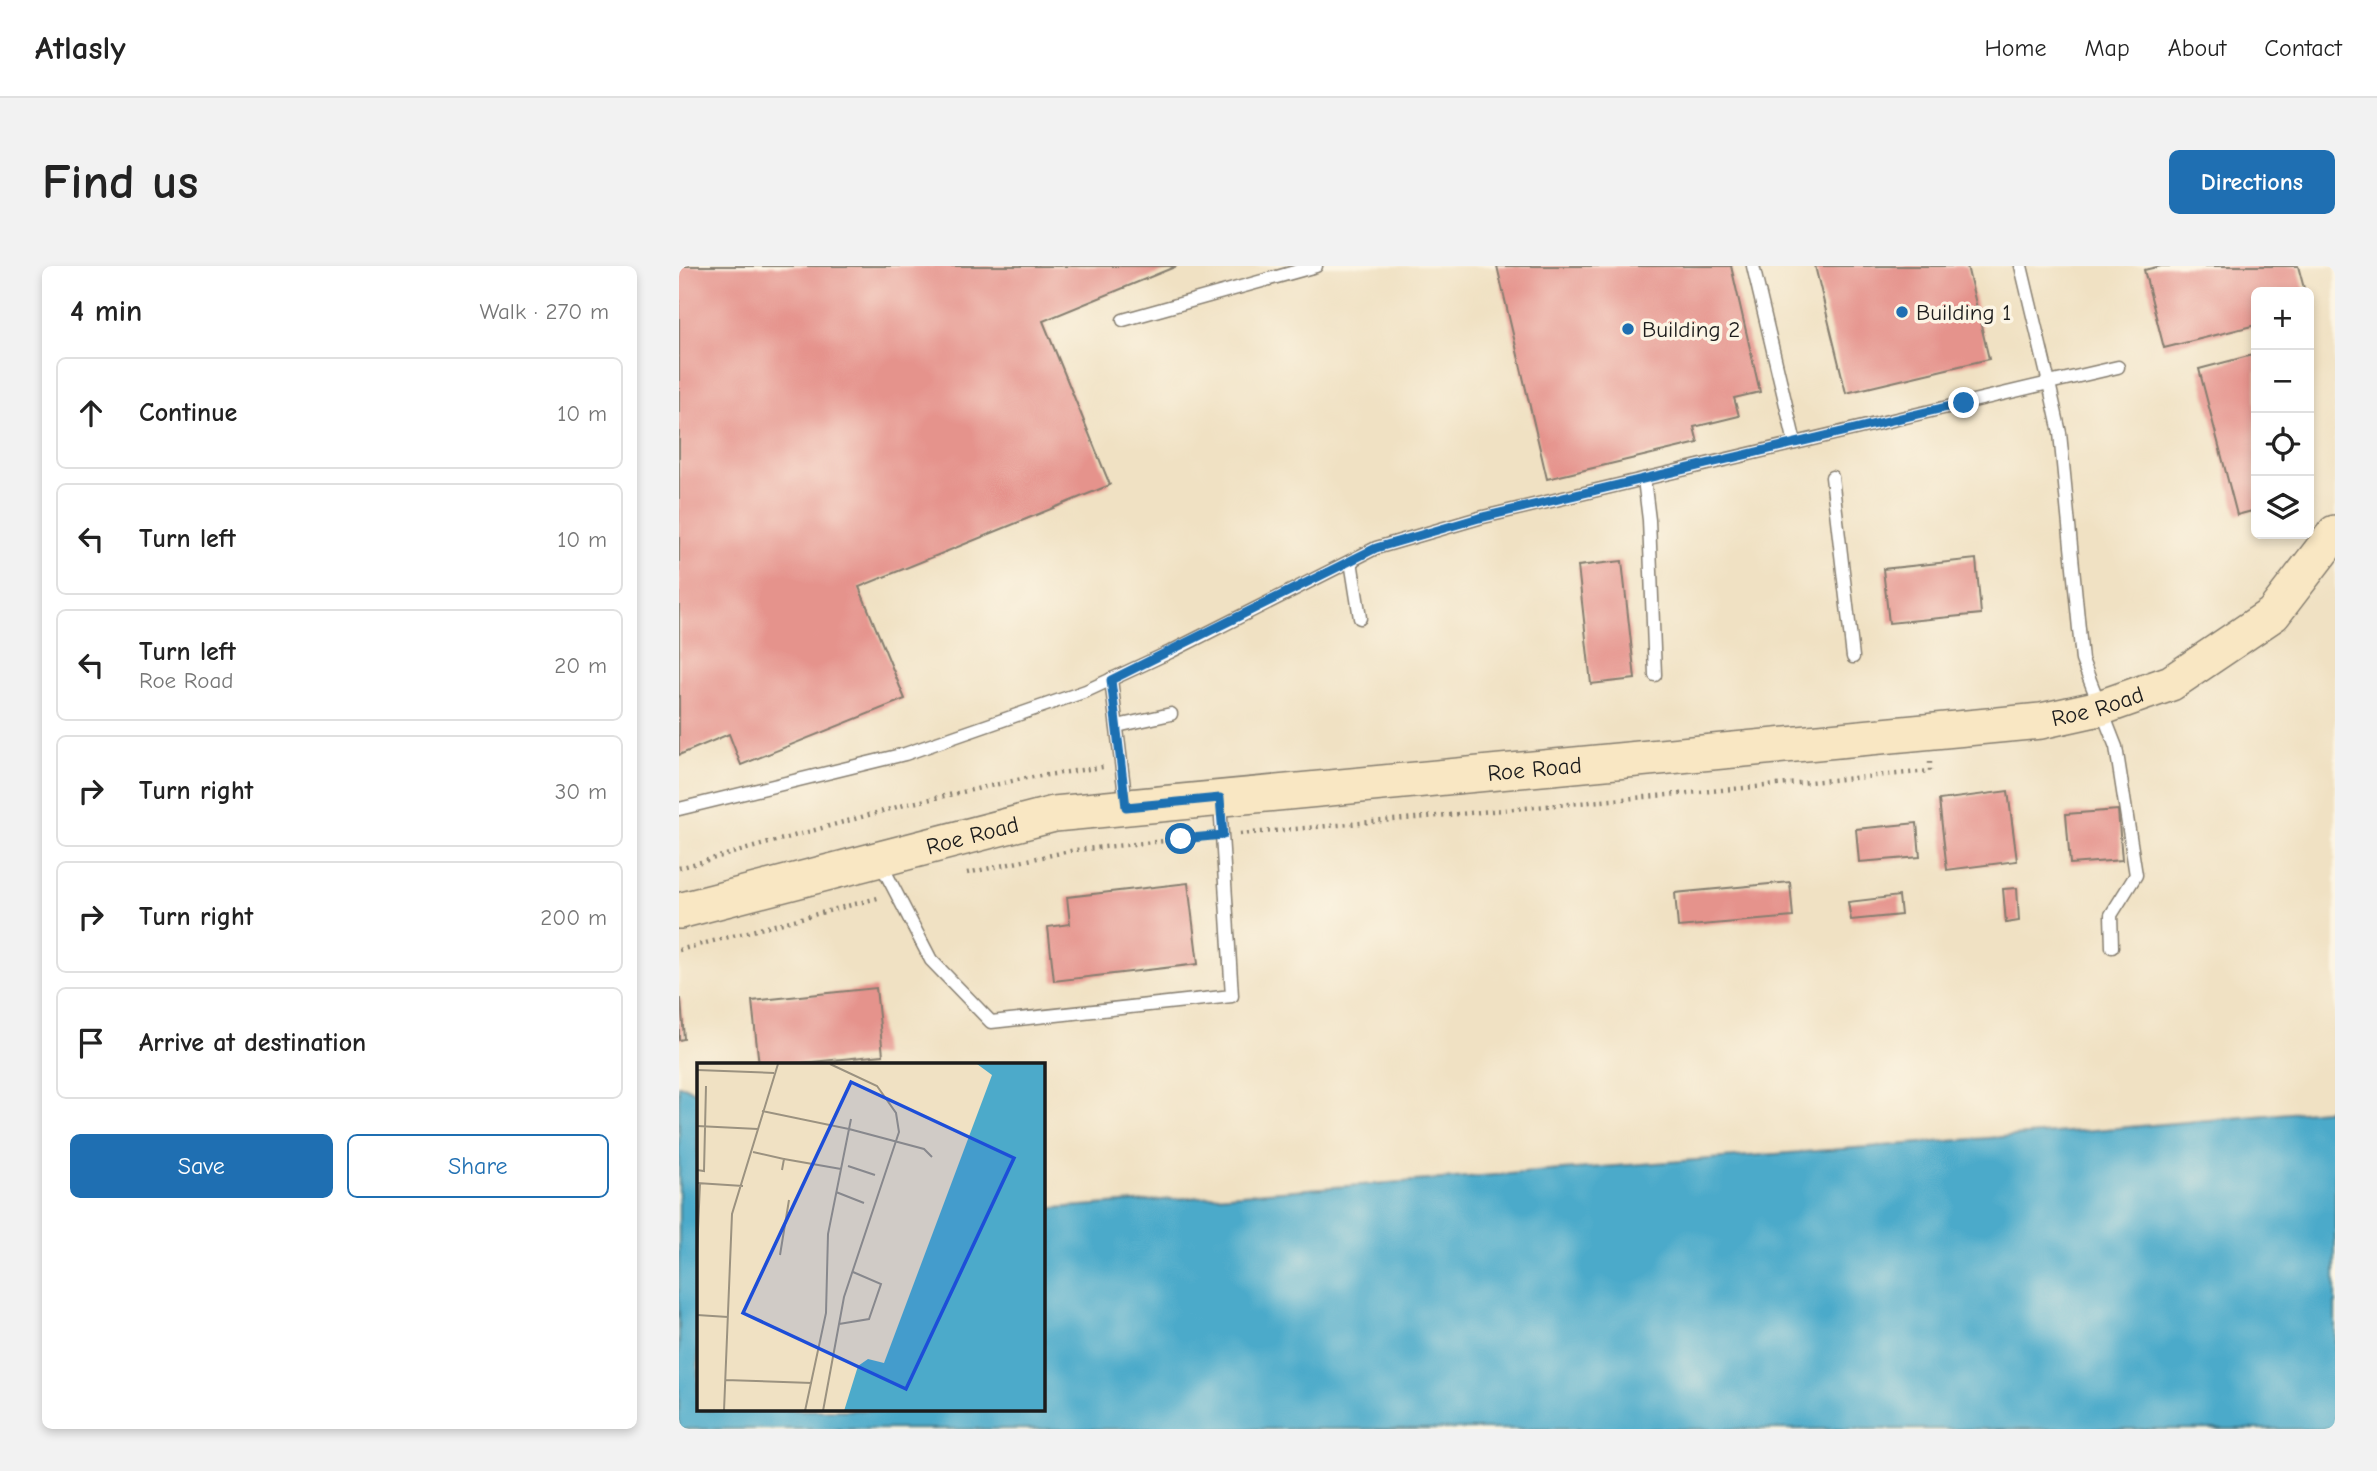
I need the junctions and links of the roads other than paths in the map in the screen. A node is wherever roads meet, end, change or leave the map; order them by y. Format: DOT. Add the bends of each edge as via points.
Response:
graph roads {
  1 [pos="1316,266"];
  2 [pos="1753,266"];
  3 [pos="2021,266"];
  4 [pos="1123,320"];
  5 [pos="2118,368"];
  6 [pos="2049,383"];
  7 [pos="1795,443"];
  8 [pos="1832,477"];
  9 [pos="1644,479"];
  10 [pos="2335,533"];
  11 [pos="1351,561"];
  12 [pos="1360,618"];
  13 [pos="1853,657"];
  14 [pos="1655,675"];
  15 [pos="1111,680"];
  16 [pos="2100,708"];
  17 [pos="1171,714"];
  18 [pos="1117,726"];
  19 [pos="1220,798"];
  20 [pos="1126,807"];
  21 [pos="679,809"];
  22 [pos="879,859"];
  23 [pos="679,911"];
  24 [pos="2112,947"];
  1 -- 4 [label="lane"];
  2 -- 7 [label="lane"];
  3 -- 6 [label="lane"];
  5 -- 6 [label="lane"];
  6 -- 7 [label="lane"];
  6 -- 16 [label="lane" via="2060,433 2082,660"];
  7 -- 9 [label="lane"];
  8 -- 13 [label="lane"];
  9 -- 11 [label="lane" via="1479,518 1376,548"];
  9 -- 14 [label="lane"];
  10 -- 16 [label="main road, Roe Road" via="2273,614 2171,683"];
  11 -- 12 [label="lane"];
  11 -- 15 [label="lane"];
  15 -- 18 [label="lane"];
  15 -- 21 [label="lane" via="905,754"];
  16 -- 19 [label="main road, Roe Road" via="2041,721"];
  16 -- 24 [label="lane" via="2116,747 2136,876 2111,915"];
  17 -- 18 [label="lane"];
  18 -- 20 [label="lane"];
  19 -- 20 [label="main road, Roe Road"];
  19 -- 22 [label="lane" via="1231,996 991,1022 931,960"];
  20 -- 22 [label="main road, Roe Road" via="1054,814"];
  22 -- 23 [label="main road, Roe Road"];
}
